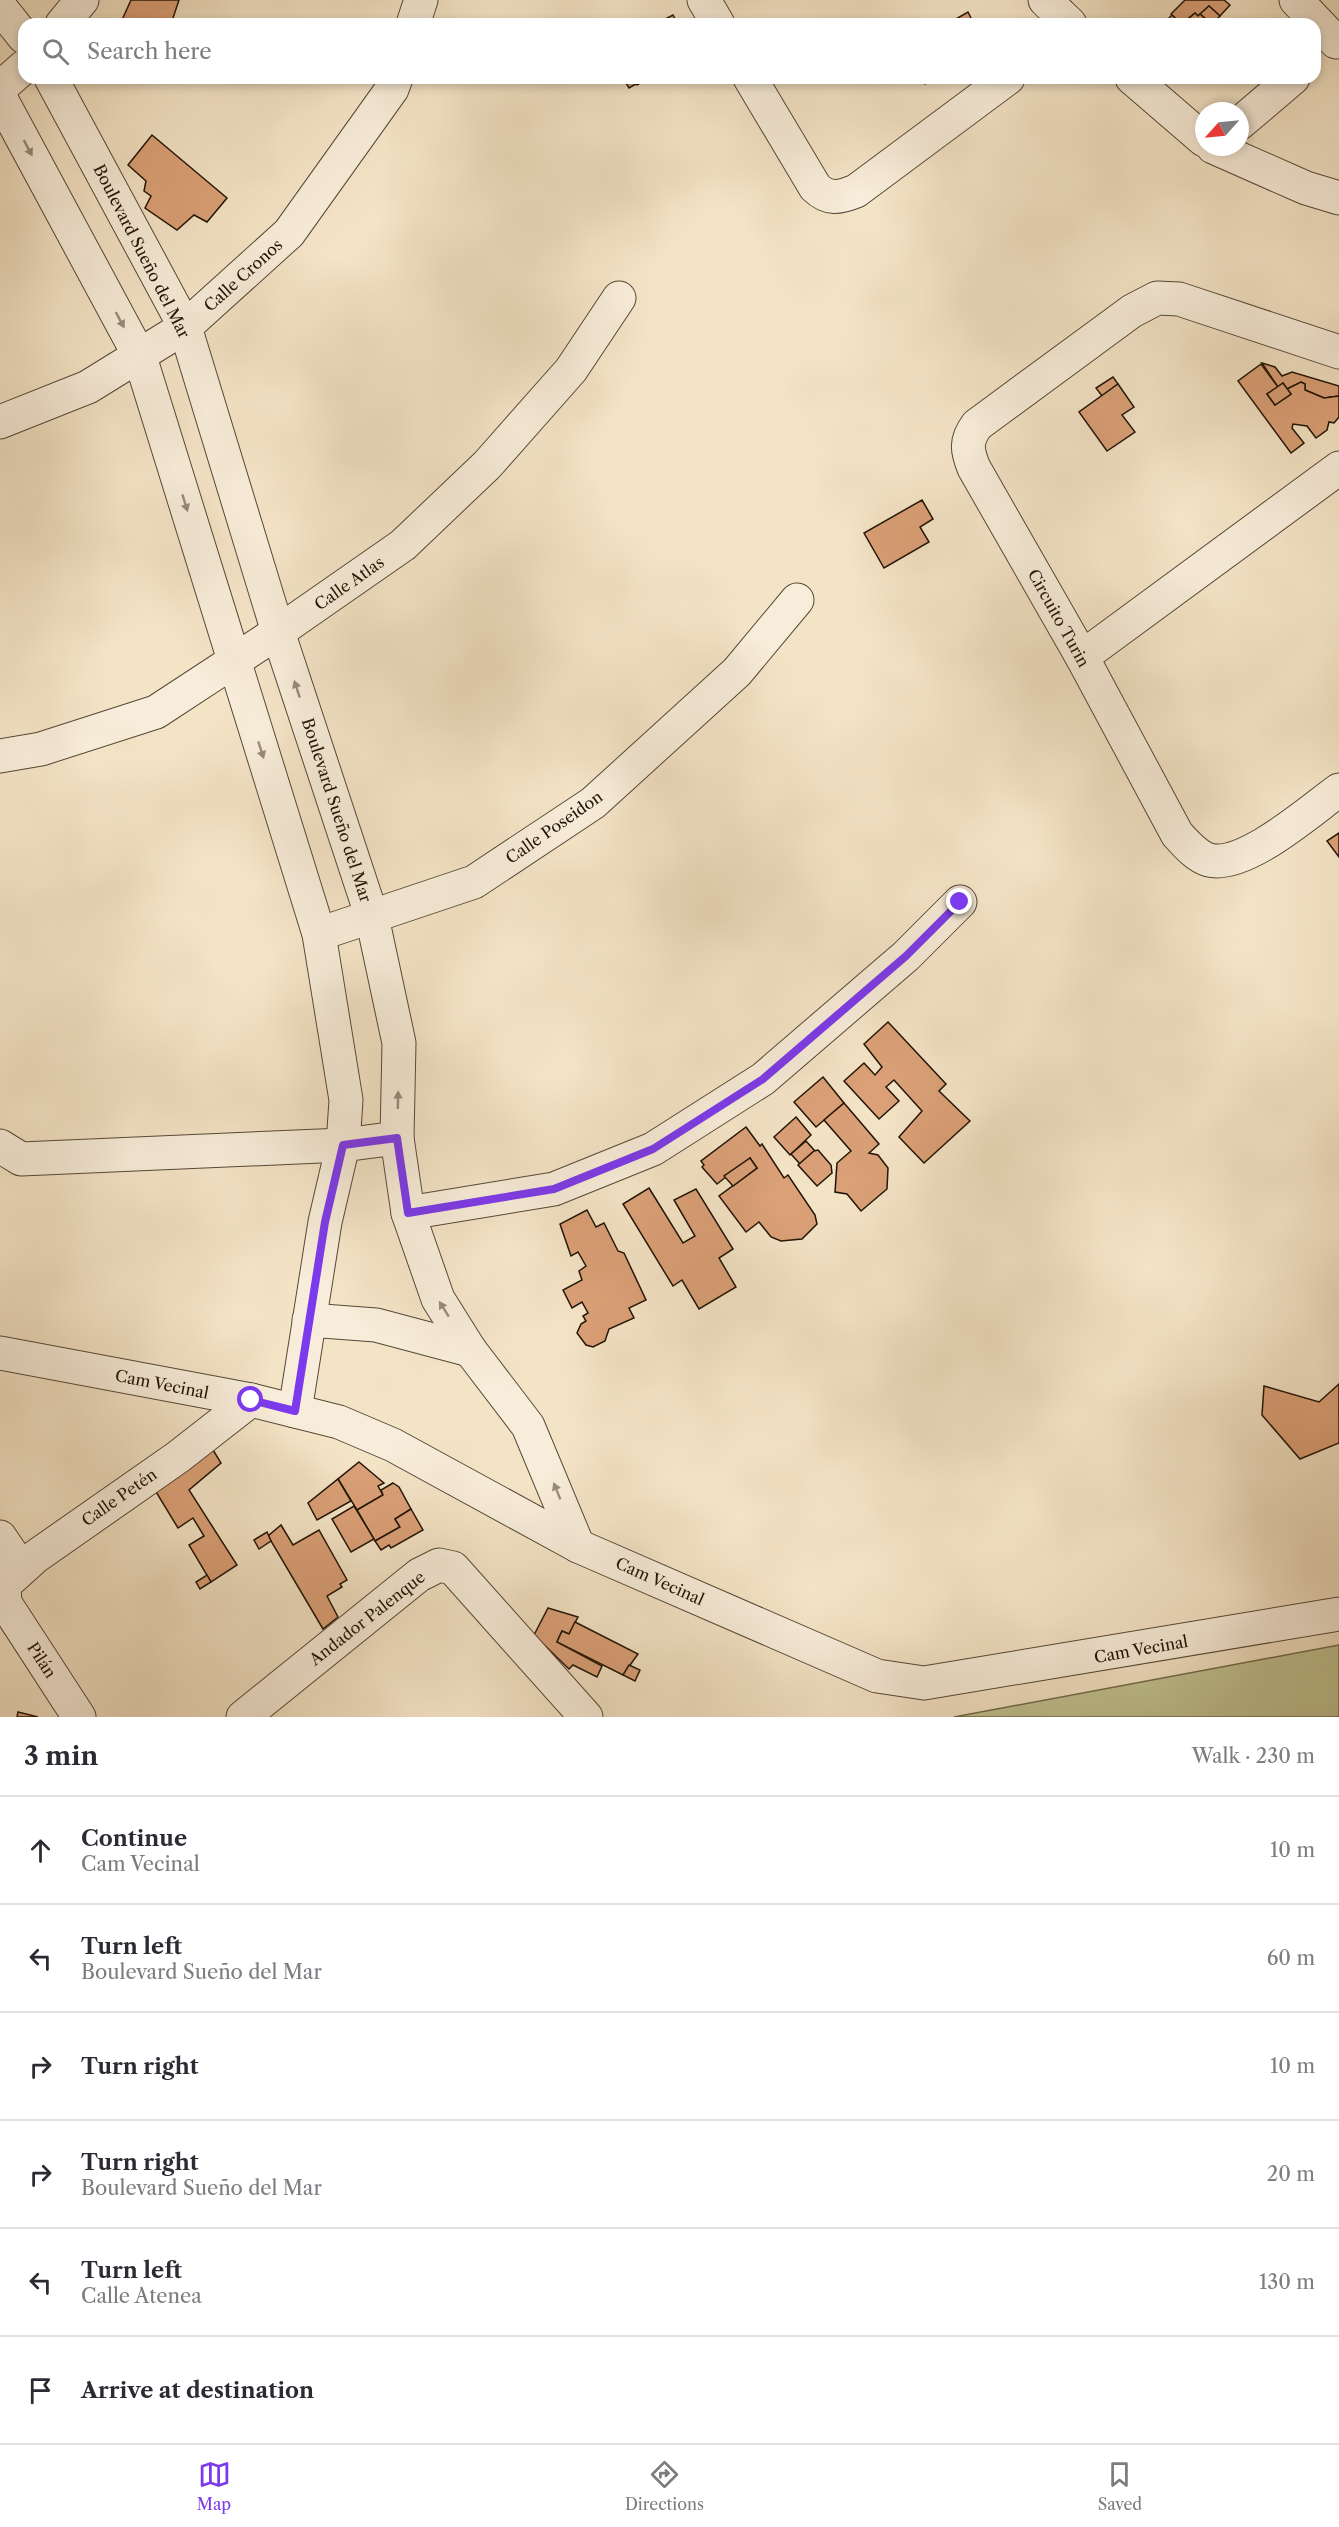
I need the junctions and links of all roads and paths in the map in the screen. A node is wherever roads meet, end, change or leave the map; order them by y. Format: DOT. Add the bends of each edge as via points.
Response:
graph roads {
  1 [pos="82,0"];
  2 [pos="421,0"];
  3 [pos="704,0"];
  4 [pos="1045,0"];
  5 [pos="1296,0"];
  6 [pos="0,7"];
  7 [pos="67,18"];
  8 [pos="415,18"];
  9 [pos="714,18"];
  10 [pos="1064,18"];
  11 [pos="1309,18"];
  12 [pos="18,30"];
  13 [pos="1321,35"];
  14 [pos="1330,47"];
  15 [pos="18,72"];
  16 [pos="54,84"];
  17 [pos="394,84"];
  18 [pos="754,84"];
  19 [pos="1000,84"];
  20 [pos="1139,84"];
  21 [pos="1286,84"];
  22 [pos="0,88"];
  23 [pos="0,97"];
  24 [pos="1249,115"];
  25 [pos="1195,132"];
  26 [pos="1233,156"];
  27 [pos="1339,198"];
  28 [pos="619,298"];
  29 [pos="184,327"];
  30 [pos="1339,352"];
  31 [pos="140,357"];
  32 [pos="0,422"];
  33 [pos="1339,468"];
  34 [pos="797,600"];
  35 [pos="278,632"];
  36 [pos="1082,657"];
  37 [pos="233,663"];
  38 [pos="0,756"];
  39 [pos="1339,789"];
  40 [pos="960,902"];
  41 [pos="372,917"];
  42 [pos="319,934"];
  43 [pos="397,1138"];
  44 [pos="343,1145"];
  45 [pos="0,1146"];
  46 [pos="408,1213"];
  47 [pos="309,1320"];
  48 [pos="470,1350"];
  49 [pos="0,1353"];
  50 [pos="251,1400"];
  51 [pos="295,1411"];
  52 [pos="0,1537"];
  53 [pos="578,1546"];
  54 [pos="21,1568"];
  55 [pos="6,1603"];
  56 [pos="1339,1614"];
  57 [pos="79,1717"];
  58 [pos="243,1717"];
  59 [pos="586,1717"];
  1 -- 7 [label="street"];
  2 -- 8 [label="street"];
  3 -- 9 [label="street"];
  4 -- 10 [label="street"];
  5 -- 11 [label="street"];
  6 -- 12 [label="street"];
  13 -- 14 [label="street"];
  15 -- 22 [label="street"];
  16 -- 29 [label="street, Boulevard Sueño del Mar"];
  17 -- 29 [label="street, Calle Cronos" via="289,233"];
  18 -- 19 [label="street" via="815,187 832,197 842,197 856,191"];
  20 -- 25 [label="street"];
  21 -- 24 [label="street"];
  23 -- 31 [label="street, one-way"];
  26 -- 27 [label="street"];
  28 -- 35 [label="street, Calle Atlas" via="571,370 487,465 403,545"];
  29 -- 31 [label="street, Calle Cronos"];
  29 -- 35 [label="street, Boulevard Sueño del Mar"];
  30 -- 36 [label="street, Circuito Turin" via="1179,299 1157,298 1132,311 977,425 968,442 974,468"];
  31 -- 32 [label="street, Calle Cronos" via="88,387"];
  31 -- 37 [label="street, one-way"];
  33 -- 36 [label="street"];
  34 -- 41 [label="street, Calle Poseidon" via="737,672 593,803 474,882"];
  35 -- 37 [label="street, Calle Atlas"];
  41 -- 35 [label="street, Boulevard Sueño del Mar, one-way"];
  36 -- 39 [label="street, Circuito Turin" via="1177,834 1193,851 1209,860 1244,855 1286,830"];
  37 -- 38 [label="street, Calle Atlas" via="156,712 41,749"];
  37 -- 42 [label="street, one-way"];
  40 -- 46 [label="street" via="906,956 763,1079 653,1149 554,1189"];
  41 -- 42 [label="street, Calle Poseidon"];
  43 -- 41 [label="street, Boulevard Sueño del Mar, one-way" via="399,1043"];
  42 -- 44 [label="street" via="346,1100"];
  43 -- 44 [label="street"];
  43 -- 46 [label="street, Boulevard Sueño del Mar"];
  44 -- 45 [label="street" via="21,1159"];
  44 -- 47 [label="street"];
  48 -- 46 [label="street, Boulevard Sueño del Mar, one-way" via="438,1299"];
  47 -- 48 [label="street" via="376,1325"];
  47 -- 51 [label="street"];
  53 -- 48 [label="street, Boulevard Sueño del Mar, one-way" via="528,1426"];
  49 -- 50 [label="street, Cam Vecinal"];
  50 -- 51 [label="street, Cam Vecinal"];
  50 -- 54 [label="street, Calle Petén"];
  51 -- 53 [label="street, Cam Vecinal" via="339,1422 393,1445"];
  52 -- 54 [label="street"];
  53 -- 56 [label="street, Cam Vecinal" via="877,1676 924,1683"];
  54 -- 55 [label="street, Calle Petén" via="4,1585"];
  55 -- 57 [label="street, Pilán"];
  58 -- 59 [label="street, Andador Palenque" via="419,1575 440,1565 453,1568"];
}
